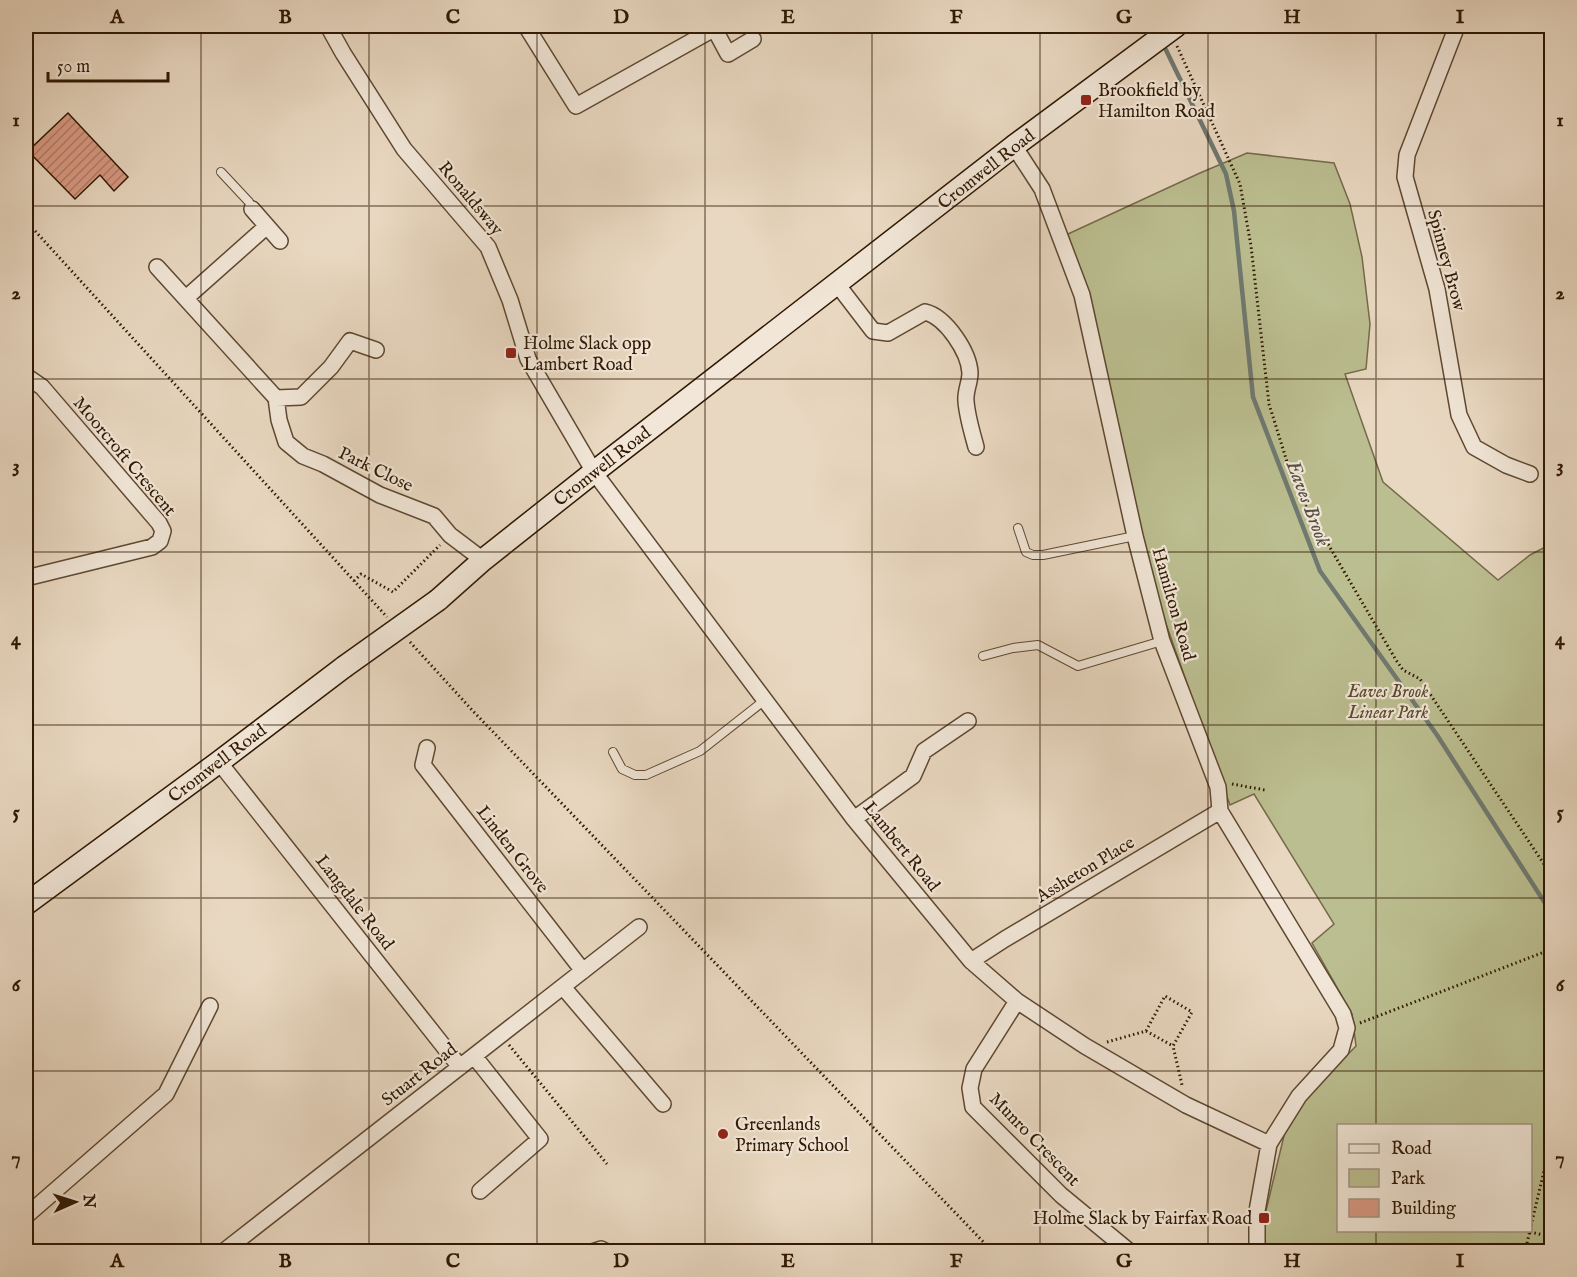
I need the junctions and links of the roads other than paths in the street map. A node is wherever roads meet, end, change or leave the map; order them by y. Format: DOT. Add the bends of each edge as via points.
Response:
graph roads {
  1 [pos="328,26"];
  2 [pos="526,26"];
  3 [pos="1457,26"];
  4 [pos="717,27"];
  5 [pos="1173,27"];
  6 [pos="753,39"];
  7 [pos="1014,146"];
  8 [pos="221,172"];
  9 [pos="252,209"];
  10 [pos="267,226"];
  11 [pos="280,241"];
  12 [pos="157,267"];
  13 [pos="837,284"];
  14 [pos="186,298"];
  15 [pos="376,350"];
  16 [pos="26,376"];
  17 [pos="276,398"];
  18 [pos="976,447"];
  19 [pos="594,472"];
  20 [pos="1530,474"];
  21 [pos="1018,528"];
  22 [pos="1135,536"];
  23 [pos="483,560"];
  24 [pos="26,578"];
  25 [pos="1162,641"];
  26 [pos="983,656"];
  27 [pos="765,700"];
  28 [pos="968,722"];
  29 [pos="427,748"];
  30 [pos="613,752"];
  31 [pos="219,762"];
  32 [pos="1220,812"];
  33 [pos="854,819"];
  34 [pos="26,904"];
  35 [pos="639,927"];
  36 [pos="971,961"];
  37 [pos="583,971"];
  38 [pos="563,987"];
  39 [pos="1017,1001"];
  40 [pos="210,1006"];
  41 [pos="474,1056"];
  42 [pos="460,1067"];
  43 [pos="663,1104"];
  44 [pos="1269,1143"];
  45 [pos="480,1191"];
  46 [pos="26,1216"];
  47 [pos="223,1251"];
  48 [pos="592,1251"];
  49 [pos="608,1251"];
  50 [pos="1130,1251"];
  51 [pos="1257,1251"];
  1 -- 19 [label="street, Ronaldsway" via="404,149 488,247 528,359"];
  2 -- 4 [label="street" via="576,106"];
  3 -- 20 [label="street, Spinney Brow" via="1407,155 1405,177 1437,289 1459,415 1474,447"];
  4 -- 6 [label="street" via="728,54"];
  5 -- 7 [label="street, Cromwell Road"];
  7 -- 13 [label="street, Cromwell Road"];
  7 -- 22 [label="street, Hamilton Road" via="1042,189 1082,295"];
  8 -- 9 [label="lane"];
  9 -- 10 [label="street"];
  10 -- 11 [label="street"];
  10 -- 14 [label="street"];
  12 -- 14 [label="street"];
  13 -- 18 [label="street" via="873,332 888,333 925,312 945,324 967,362 970,374 966,406"];
  13 -- 19 [label="street, Cromwell Road"];
  14 -- 17 [label="street"];
  15 -- 17 [label="street" via="350,341 301,397"];
  16 -- 24 [label="street, Moorcroft Crescent" via="42,387 163,531 160,541 152,547"];
  17 -- 23 [label="street, Park Close" via="286,442 303,456 380,495 434,516 450,535"];
  19 -- 23 [label="street, Cromwell Road"];
  19 -- 27 [label="street, Lambert Road"];
  21 -- 22 [label="lane" via="1026,552 1032,555"];
  22 -- 25 [label="street, Hamilton Road"];
  23 -- 31 [label="street, Cromwell Road, bridge" via="438,600"];
  25 -- 26 [label="lane" via="1078,666 1038,645"];
  25 -- 32 [label="street, Hamilton Road" via="1218,787"];
  27 -- 30 [label="lane" via="700,751 646,775 622,769"];
  27 -- 33 [label="street, Lambert Road"];
  28 -- 33 [label="street" via="924,751 913,776"];
  29 -- 37 [label="street, Linden Grove" via="423,765"];
  31 -- 34 [label="street, Cromwell Road"];
  31 -- 42 [label="street, Langdale Road"];
  32 -- 36 [label="street, Assheton Place"];
  32 -- 44 [label="street, Hamilton Road" via="1343,1014 1347,1028 1341,1050 1299,1096"];
  33 -- 36 [label="street, Lambert Road"];
  35 -- 37 [label="street, Stuart Road"];
  36 -- 39 [label="street, Lambert Road"];
  37 -- 38 [label="street, Stuart Road"];
  38 -- 41 [label="street, Stuart Road"];
  38 -- 43 [label="street"];
  39 -- 44 [label="street, Lambert Road" via="1186,1105"];
  39 -- 50 [label="street, Munro Crescent" via="974,1069 970,1088 973,1107 1061,1195"];
  40 -- 46 [label="street" via="165,1094"];
  41 -- 42 [label="street, Stuart Road"];
  41 -- 45 [label="street" via="540,1139"];
  42 -- 47 [label="street, Stuart Road"];
  44 -- 51 [label="street" via="1257,1211"];
  48 -- 49 [label="street"];
}
